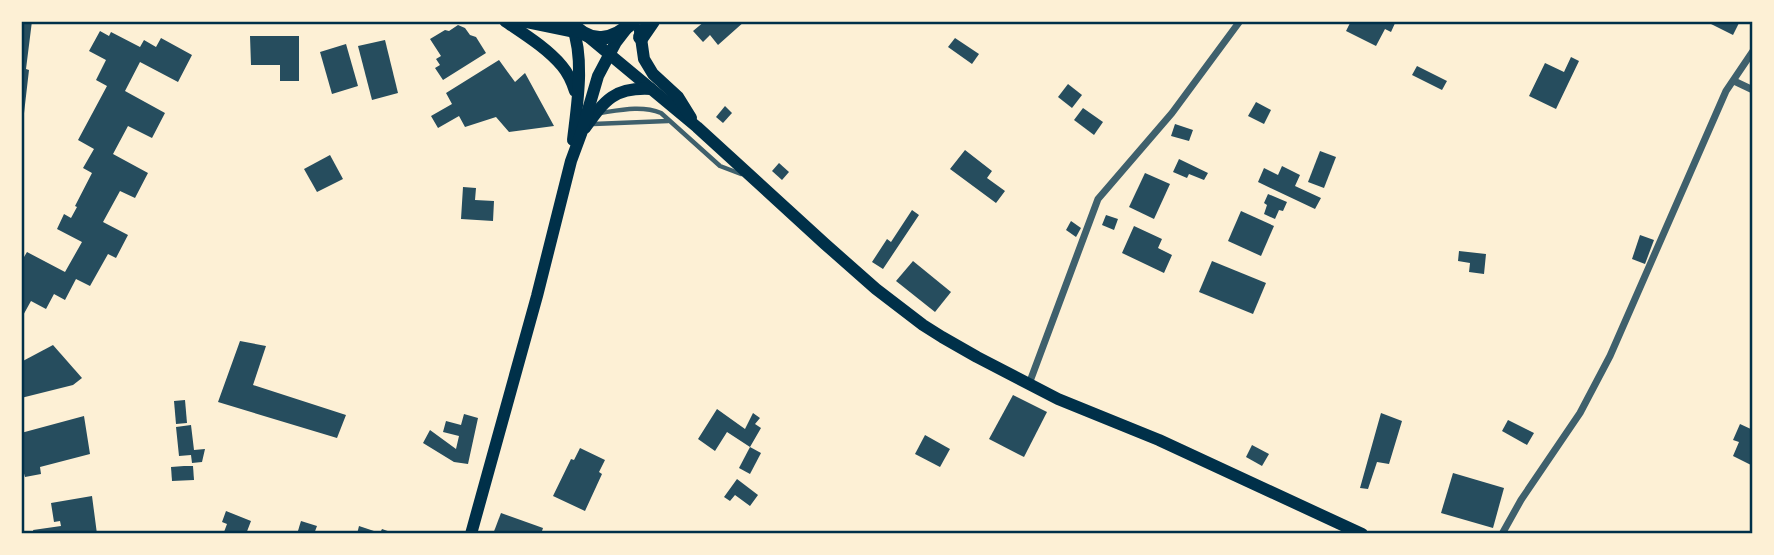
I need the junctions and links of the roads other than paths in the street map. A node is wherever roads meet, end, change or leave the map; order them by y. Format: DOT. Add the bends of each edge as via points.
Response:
graph roads {
  1 [pos="505,21"];
  2 [pos="522,21"];
  3 [pos="652,21"];
  4 [pos="1240,21"];
  5 [pos="575,27"];
  6 [pos="634,27"];
  7 [pos="1753,51"];
  8 [pos="609,54"];
  9 [pos="1734,81"];
  10 [pos="651,89"];
  11 [pos="1753,90"];
  12 [pos="578,97"];
  13 [pos="669,120"];
  14 [pos="589,124"];
  15 [pos="696,127"];
  16 [pos="571,161"];
  17 [pos="755,179"];
  18 [pos="1029,384"];
  19 [pos="471,534"];
  20 [pos="1362,534"];
  21 [pos="1502,534"];
  1 -- 12 [label="main road" via="562,66"];
  2 -- 5 [label="main road"];
  3 -- 6 [label="highway"];
  4 -- 18 [label="street" via="1172,113 1098,199"];
  5 -- 6 [label="main road" via="602,38"];
  5 -- 8 [label="main road"];
  5 -- 12 [label="main road"];
  6 -- 8 [label="main road"];
  6 -- 15 [label="main road" via="653,74 678,97"];
  7 -- 9 [label="street"];
  8 -- 10 [label="main road"];
  8 -- 14 [label="main road" via="598,76"];
  9 -- 11 [label="street"];
  9 -- 21 [label="street" via="1604,367"];
  10 -- 14 [label="main road" via="621,91 609,98"];
  10 -- 15 [label="main road"];
  12 -- 16 [label="main road"];
  13 -- 14 [label="lane"];
  13 -- 14 [label="lane" via="642,109"];
  13 -- 17 [label="lane" via="720,166"];
  14 -- 16 [label="main road"];
  15 -- 17 [label="main road"];
  16 -- 19 [label="main road"];
  17 -- 18 [label="main road" via="906,313"];
  18 -- 20 [label="main road"];
}
